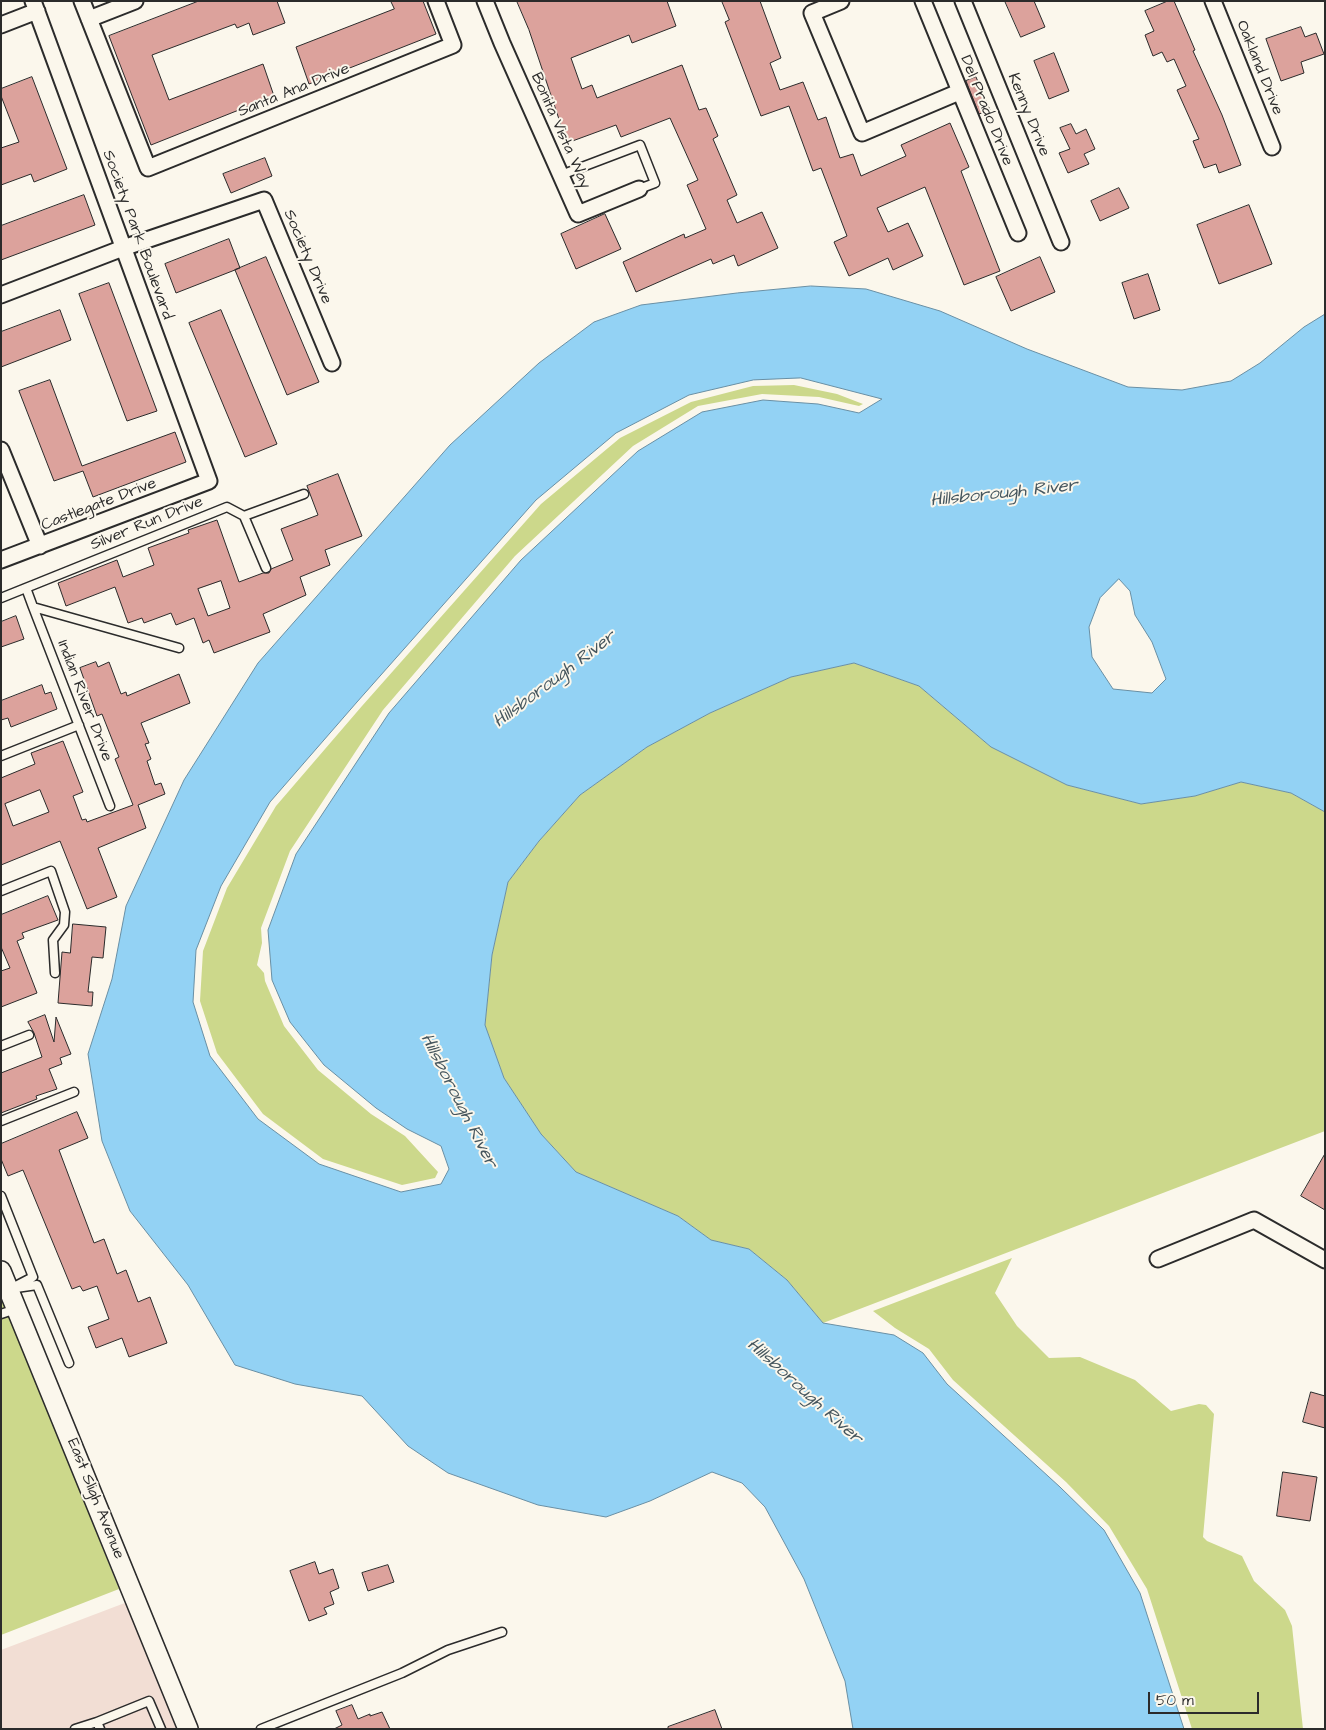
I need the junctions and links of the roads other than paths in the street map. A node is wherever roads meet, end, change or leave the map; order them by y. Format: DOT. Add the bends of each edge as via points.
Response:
graph roads {
  1 [pos="82,1"];
  2 [pos="134,1"];
  3 [pos="436,1"];
  4 [pos="485,1"];
  5 [pos="841,1"];
  6 [pos="923,1"];
  7 [pos="963,1"];
  8 [pos="1213,1"];
  9 [pos="35,6"];
  10 [pos="89,19"];
  11 [pos="1,25"];
  12 [pos="959,92"];
  13 [pos="1272,147"];
  14 [pos="560,175"];
  15 [pos="639,189"];
  16 [pos="1018,233"];
  17 [pos="1061,242"];
  18 [pos="123,248"];
  19 [pos="1,295"];
  20 [pos="332,363"];
  21 [pos="1,450"];
  22 [pos="209,480"];
  23 [pos="304,494"];
  24 [pos="244,516"];
  25 [pos="40,546"];
  26 [pos="1,560"];
  27 [pos="266,568"];
  28 [pos="26,588"];
  29 [pos="1,598"];
  30 [pos="33,607"];
  31 [pos="178,648"];
  32 [pos="79,725"];
  33 [pos="1,756"];
  34 [pos="110,806"];
  35 [pos="1,891"];
  36 [pos="54,973"];
  37 [pos="29,1035"];
  38 [pos="1,1046"];
  39 [pos="74,1092"];
  40 [pos="1,1122"];
  41 [pos="1,1196"];
  42 [pos="1158,1259"];
  43 [pos="1325,1260"];
  44 [pos="1,1271"];
  45 [pos="9,1289"];
  46 [pos="9,1312"];
  47 [pos="69,1363"];
  48 [pos="502,1632"];
  49 [pos="99,1726"];
  50 [pos="185,1728"];
  51 [pos="76,1729"];
  52 [pos="161,1729"];
  53 [pos="261,1729"];
  1 -- 10 [label="street"];
  2 -- 10 [label="street"];
  3 -- 10 [label="street, Santa Ana Drive" via="453,45 148,168"];
  4 -- 14 [label="street, Bonita Vista Way"];
  5 -- 12 [label="street" via="812,13 862,134"];
  6 -- 12 [label="street, Del Prado Drive"];
  7 -- 17 [label="street, Kenny Drive"];
  8 -- 13 [label="street, Oakland Drive"];
  9 -- 11 [label="street"];
  9 -- 18 [label="street, Society Park Boulevard"];
  12 -- 16 [label="street, Del Prado Drive"];
  14 -- 15 [label="street, Bonita Vista Way" via="578,214"];
  14 -- 15 [label="lane" via="640,145 655,182"];
  18 -- 19 [label="street, Society Drive"];
  18 -- 20 [label="street, Society Drive" via="264,200"];
  18 -- 22 [label="street, Society Park Boulevard"];
  21 -- 25 [label="street"];
  22 -- 25 [label="street, Castlegate Drive"];
  23 -- 24 [label="lane"];
  24 -- 27 [label="lane"];
  24 -- 28 [label="lane, Silver Run Drive" via="227,507"];
  25 -- 26 [label="street, Castlegate Drive"];
  28 -- 29 [label="lane, Silver Run Drive"];
  28 -- 30 [label="lane, Indian River Drive"];
  30 -- 31 [label="lane"];
  30 -- 32 [label="lane, Indian River Drive"];
  32 -- 33 [label="lane"];
  32 -- 34 [label="lane, Indian River Drive"];
  35 -- 36 [label="lane" via="50,871 65,912 64,925 53,940"];
  37 -- 38 [label="lane"];
  39 -- 40 [label="lane"];
  41 -- 45 [label="lane" via="33,1277"];
  42 -- 43 [label="street" via="1254,1220"];
  44 -- 45 [label="street, East Sligh Avenue"];
  45 -- 46 [label="street, East Sligh Avenue"];
  45 -- 47 [label="lane" via="37,1285"];
  46 -- 50 [label="street, East Sligh Avenue"];
  48 -- 53 [label="lane" via="448,1650 402,1673"];
  49 -- 51 [label="lane"];
  49 -- 52 [label="lane" via="149,1701"];
}
